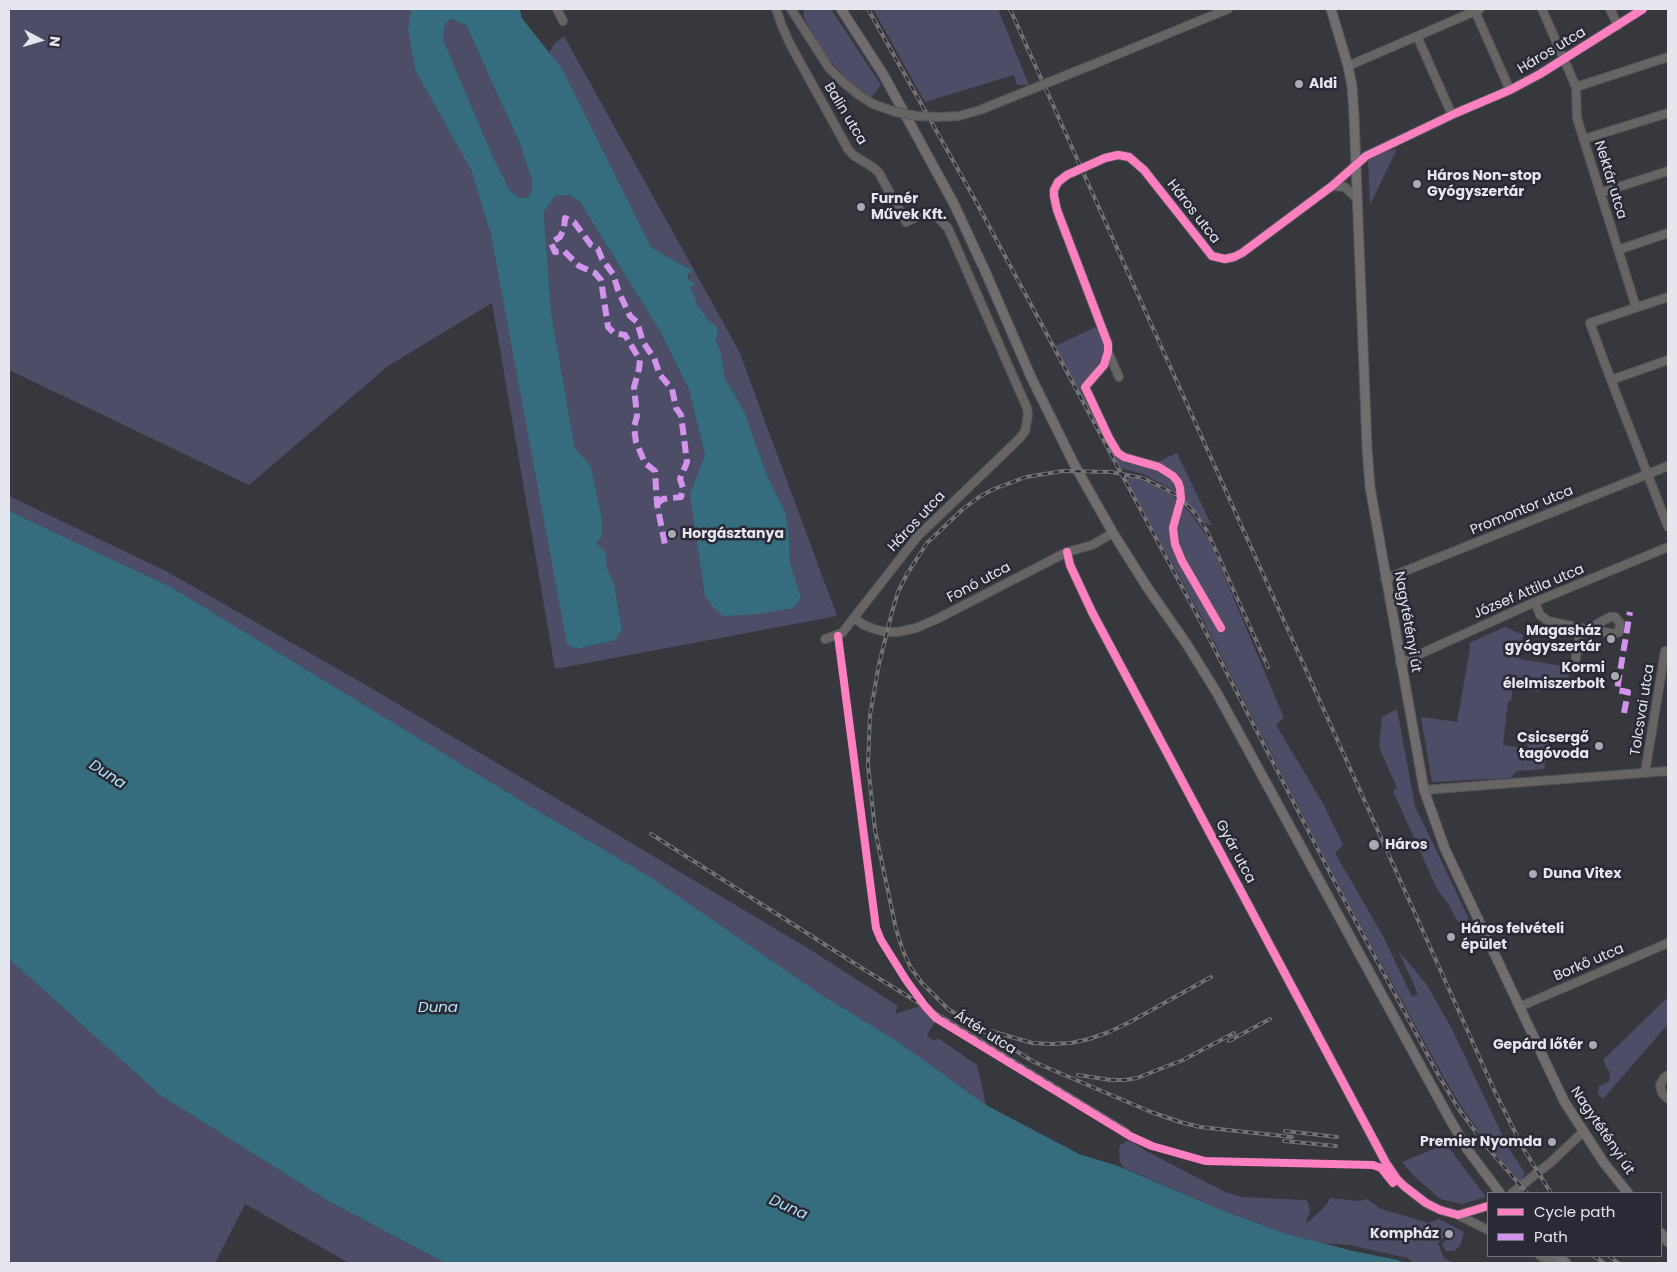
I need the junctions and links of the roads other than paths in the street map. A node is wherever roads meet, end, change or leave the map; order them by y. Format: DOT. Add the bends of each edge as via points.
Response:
graph roads {
  1 [pos="557,9"];
  2 [pos="776,9"];
  3 [pos="841,9"];
  4 [pos="1228,9"];
  5 [pos="1331,9"];
  6 [pos="1542,9"];
  7 [pos="1610,9"];
  8 [pos="1643,9"];
  9 [pos="795,10"];
  10 [pos="1477,10"];
  11 [pos="563,21"];
  12 [pos="1618,26"];
  13 [pos="1418,36"];
  14 [pos="1668,57"];
  15 [pos="1564,60"];
  16 [pos="1348,66"];
  17 [pos="1576,87"];
  18 [pos="1510,90"];
  19 [pos="1668,113"];
  20 [pos="1452,115"];
  21 [pos="1584,139"];
  22 [pos="1357,164"];
  23 [pos="1668,171"];
  24 [pos="1332,186"];
  25 [pos="1600,193"];
  26 [pos="1358,200"];
  27 [pos="906,222"];
  28 [pos="1668,233"];
  29 [pos="1618,250"];
  30 [pos="1668,296"];
  31 [pos="1636,308"];
  32 [pos="1108,352"];
  33 [pos="1668,360"];
  34 [pos="1119,377"];
  35 [pos="1610,378"];
  36 [pos="1668,466"];
  37 [pos="1648,475"];
  38 [pos="1668,527"];
  39 [pos="1113,533"];
  40 [pos="1668,547"];
  41 [pos="1067,552"];
  42 [pos="1385,579"];
  43 [pos="1535,602"];
  44 [pos="854,618"];
  45 [pos="1221,628"];
  46 [pos="825,639"];
  47 [pos="1665,651"];
  48 [pos="1400,662"];
  49 [pos="1574,668"];
  50 [pos="1668,771"];
  51 [pos="1646,773"];
  52 [pos="1424,790"];
  53 [pos="1668,943"];
  54 [pos="1519,1008"];
  55 [pos="1668,1075"];
  56 [pos="1668,1099"];
  57 [pos="1583,1132"];
  58 [pos="1499,1192"];
  59 [pos="1513,1192"];
  60 [pos="1627,1192"];
  61 [pos="1487,1206"];
  62 [pos="1458,1215"];
  63 [pos="1487,1230"];
  64 [pos="1542,1257"];
  65 [pos="1556,1263"];
  1 -- 11 [label="street"];
  2 -- 27 [label="street, Balin utca" via="790,44 848,149 879,173"];
  3 -- 39 [label="main road" via="883,74 949,196 1050,418"];
  4 -- 9 [label="street, bridge" via="980,110 938,117 896,112 873,104 844,83 829,68"];
  5 -- 16 [label="main road, Nagytétényi út"];
  6 -- 15 [label="street, Nektár utca"];
  7 -- 12 [label="street"];
  8 -- 12 [label="street, Háros utca"];
  10 -- 13 [label="street"];
  10 -- 18 [label="street"];
  12 -- 15 [label="street, Háros utca"];
  13 -- 16 [label="street"];
  13 -- 20 [label="street"];
  14 -- 17 [label="street"];
  15 -- 17 [label="street, Nektár utca"];
  15 -- 18 [label="street, Háros utca"];
  16 -- 22 [label="main road, Nagytétényi út"];
  17 -- 21 [label="street, Nektár utca" via="1577,118"];
  18 -- 20 [label="street, Háros utca"];
  19 -- 21 [label="street"];
  20 -- 22 [label="street, Háros utca" via="1366,156"];
  21 -- 25 [label="street, Nektár utca"];
  22 -- 24 [label="street, Háros utca"];
  22 -- 26 [label="main road, Nagytétényi út"];
  23 -- 25 [label="street"];
  24 -- 26 [label="street" via="1345,188"];
  24 -- 32 [label="street, Háros utca" via="1242,253 1225,259 1212,256 1144,170 1129,157 1112,156 1063,177 1054,190 1055,202 1106,337"];
  25 -- 29 [label="street, Nektár utca"];
  26 -- 42 [label="main road, Nagytétényi út" via="1368,471"];
  27 -- 44 [label="street, Háros utca" via="930,215 948,228 1027,408 1027,424 1020,438 917,537"];
  28 -- 29 [label="street"];
  29 -- 31 [label="street, Nektár utca"];
  30 -- 31 [label="street"];
  31 -- 35 [label="street" via="1590,323"];
  32 -- 34 [label="street, Háros utca"];
  32 -- 45 [label="street" via="1104,365 1085,387 1118,453 1152,464 1178,482 1181,499 1173,528 1175,544"];
  33 -- 35 [label="street"];
  35 -- 37 [label="street"];
  36 -- 37 [label="street, Promontor utca"];
  37 -- 38 [label="street"];
  37 -- 42 [label="street, Promontor utca"];
  39 -- 41 [label="street, Fonó utca" via="1092,545"];
  39 -- 58 [label="main road" via="1217,693 1448,1116 1467,1149"];
  40 -- 43 [label="street, József Attila utca"];
  41 -- 44 [label="street, Fonó utca" via="916,628 886,632"];
  41 -- 62 [label="street, Gyár utca" via="1070,566 1096,620 1386,1163 1412,1192 1433,1207"];
  42 -- 48 [label="main road, Nagytétényi út"];
  43 -- 48 [label="street, József Attila utca"];
  43 -- 49 [label="street" via="1540,616 1548,622 1585,628"];
  44 -- 46 [label="street, Háros utca" via="838,636"];
  47 -- 51 [label="street, Tolcsvai utca"];
  48 -- 52 [label="main road, Nagytétényi út"];
  50 -- 51 [label="street"];
  51 -- 52 [label="street"];
  52 -- 54 [label="main road, Nagytétényi út" via="1445,849"];
  53 -- 54 [label="street, Borkő utca"];
  54 -- 57 [label="main road, Nagytétényi út" via="1564,1101"];
  55 -- 56 [label="street" via="1660,1085"];
  57 -- 59 [label="street"];
  57 -- 60 [label="main road, Nagytétényi út"];
  61 -- 62 [label="street"];
  62 -- 63 [label="street, Gyár utca"];
  64 -- 65 [label="street"];
}
